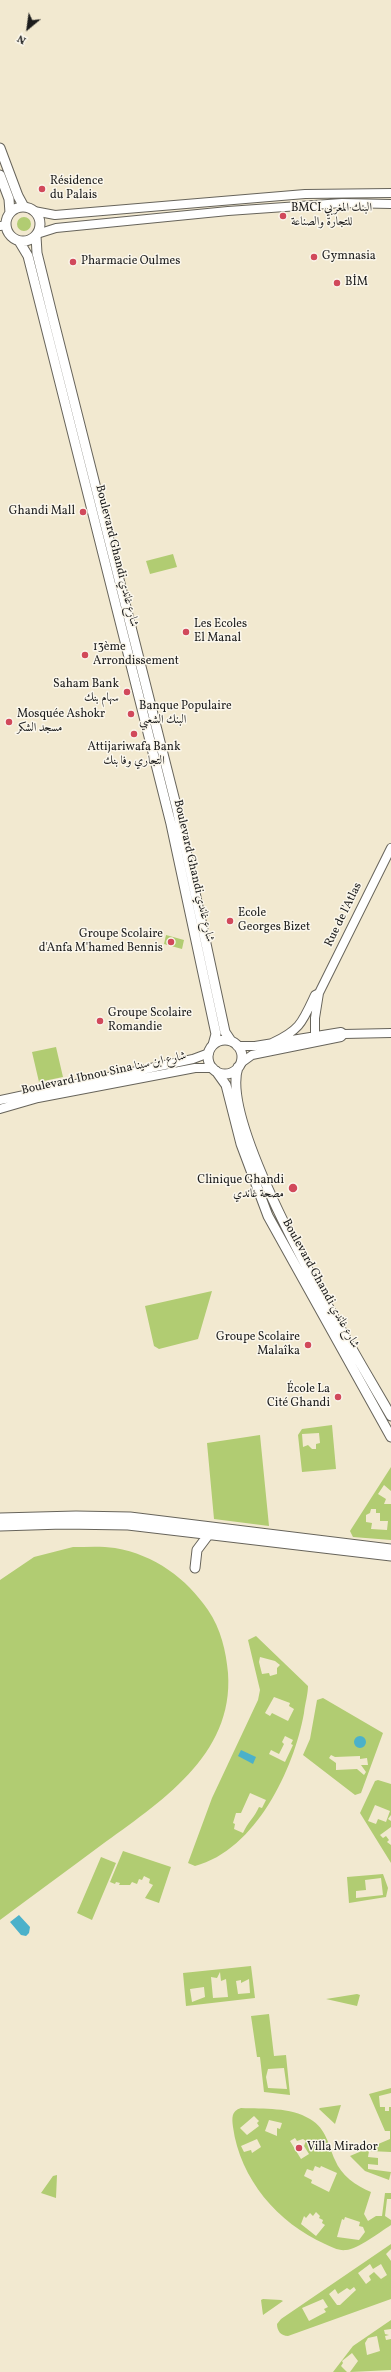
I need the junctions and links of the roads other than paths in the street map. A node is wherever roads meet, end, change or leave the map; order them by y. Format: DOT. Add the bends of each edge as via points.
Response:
graph roads {
  1 [pos="0,148"];
  2 [pos="0,175"];
  3 [pos="391,193"];
  4 [pos="391,204"];
  5 [pos="24,207"];
  6 [pos="34,211"];
  7 [pos="10,213"];
  8 [pos="3,225"];
  9 [pos="36,235"];
  10 [pos="19,241"];
  11 [pos="391,848"];
  12 [pos="319,993"];
  13 [pos="391,1033"];
  14 [pos="315,1038"];
  15 [pos="272,1043"];
  16 [pos="234,1044"];
  17 [pos="211,1049"];
  18 [pos="240,1065"];
  19 [pos="215,1070"];
  20 [pos="0,1100"];
  21 [pos="0,1109"];
  22 [pos="391,1416"];
  23 [pos="391,1437"];
  24 [pos="0,1518"];
  25 [pos="0,1526"];
  26 [pos="209,1530"];
  27 [pos="391,1549"];
  28 [pos="391,1556"];
  29 [pos="195,1568"];
  1 -- 5 [label="main road"];
  2 -- 7 [label="main road" via="9,199"];
  3 -- 6 [label="main road" via="305,194 55,215"];
  4 -- 9 [label="main road" via="348,203 228,210 52,229"];
  5 -- 6 [label="main road"];
  5 -- 7 [label="main road" via="16,208"];
  6 -- 9 [label="main road" via="40,222"];
  7 -- 8 [label="main road"];
  8 -- 10 [label="main road" via="10,236"];
  9 -- 10 [label="main road" via="27,241"];
  9 -- 16 [label="main road, Boulevard Ghandi شارع غاندي" via="37,253 181,827 225,1032"];
  10 -- 17 [label="main road, Boulevard Ghandi شارع غاندي" via="28,256 171,824 216,1034"];
  11 -- 12 [label="main road, Rue de l'Atlas"];
  12 -- 14 [label="main road, Rue de l'Atlas"];
  12 -- 15 [label="main road, Rue de l'Atlas" via="315,995 298,1028"];
  13 -- 14 [label="main road" via="344,1034 341,1037"];
  14 -- 15 [label="main road"];
  14 -- 18 [label="main road" via="252,1055"];
  15 -- 16 [label="main road" via="247,1047"];
  16 -- 17 [label="main road" via="222,1041"];
  16 -- 18 [label="main road" via="242,1054"];
  17 -- 19 [label="main road" via="209,1061"];
  17 -- 20 [label="main road, Boulevard Ibnou Sina شارع ابن سينا" via="193,1059"];
  18 -- 19 [label="main road" via="229,1073"];
  18 -- 22 [label="main road, Boulevard Ghandi شارع غاندي" via="236,1083 241,1109 267,1187 311,1274"];
  19 -- 21 [label="main road, Boulevard Ibnou Sina شارع ابن سينا" via="195,1068 38,1098"];
  19 -- 23 [label="main road, Boulevard Ghandi شارع غاندي" via="226,1086 242,1144 268,1216"];
  24 -- 26 [label="main road" via="108,1516"];
  25 -- 26 [label="main road" via="109,1524"];
  26 -- 27 [label="main road"];
  26 -- 28 [label="main road"];
  26 -- 29 [label="main road" via="197,1550"];
}
